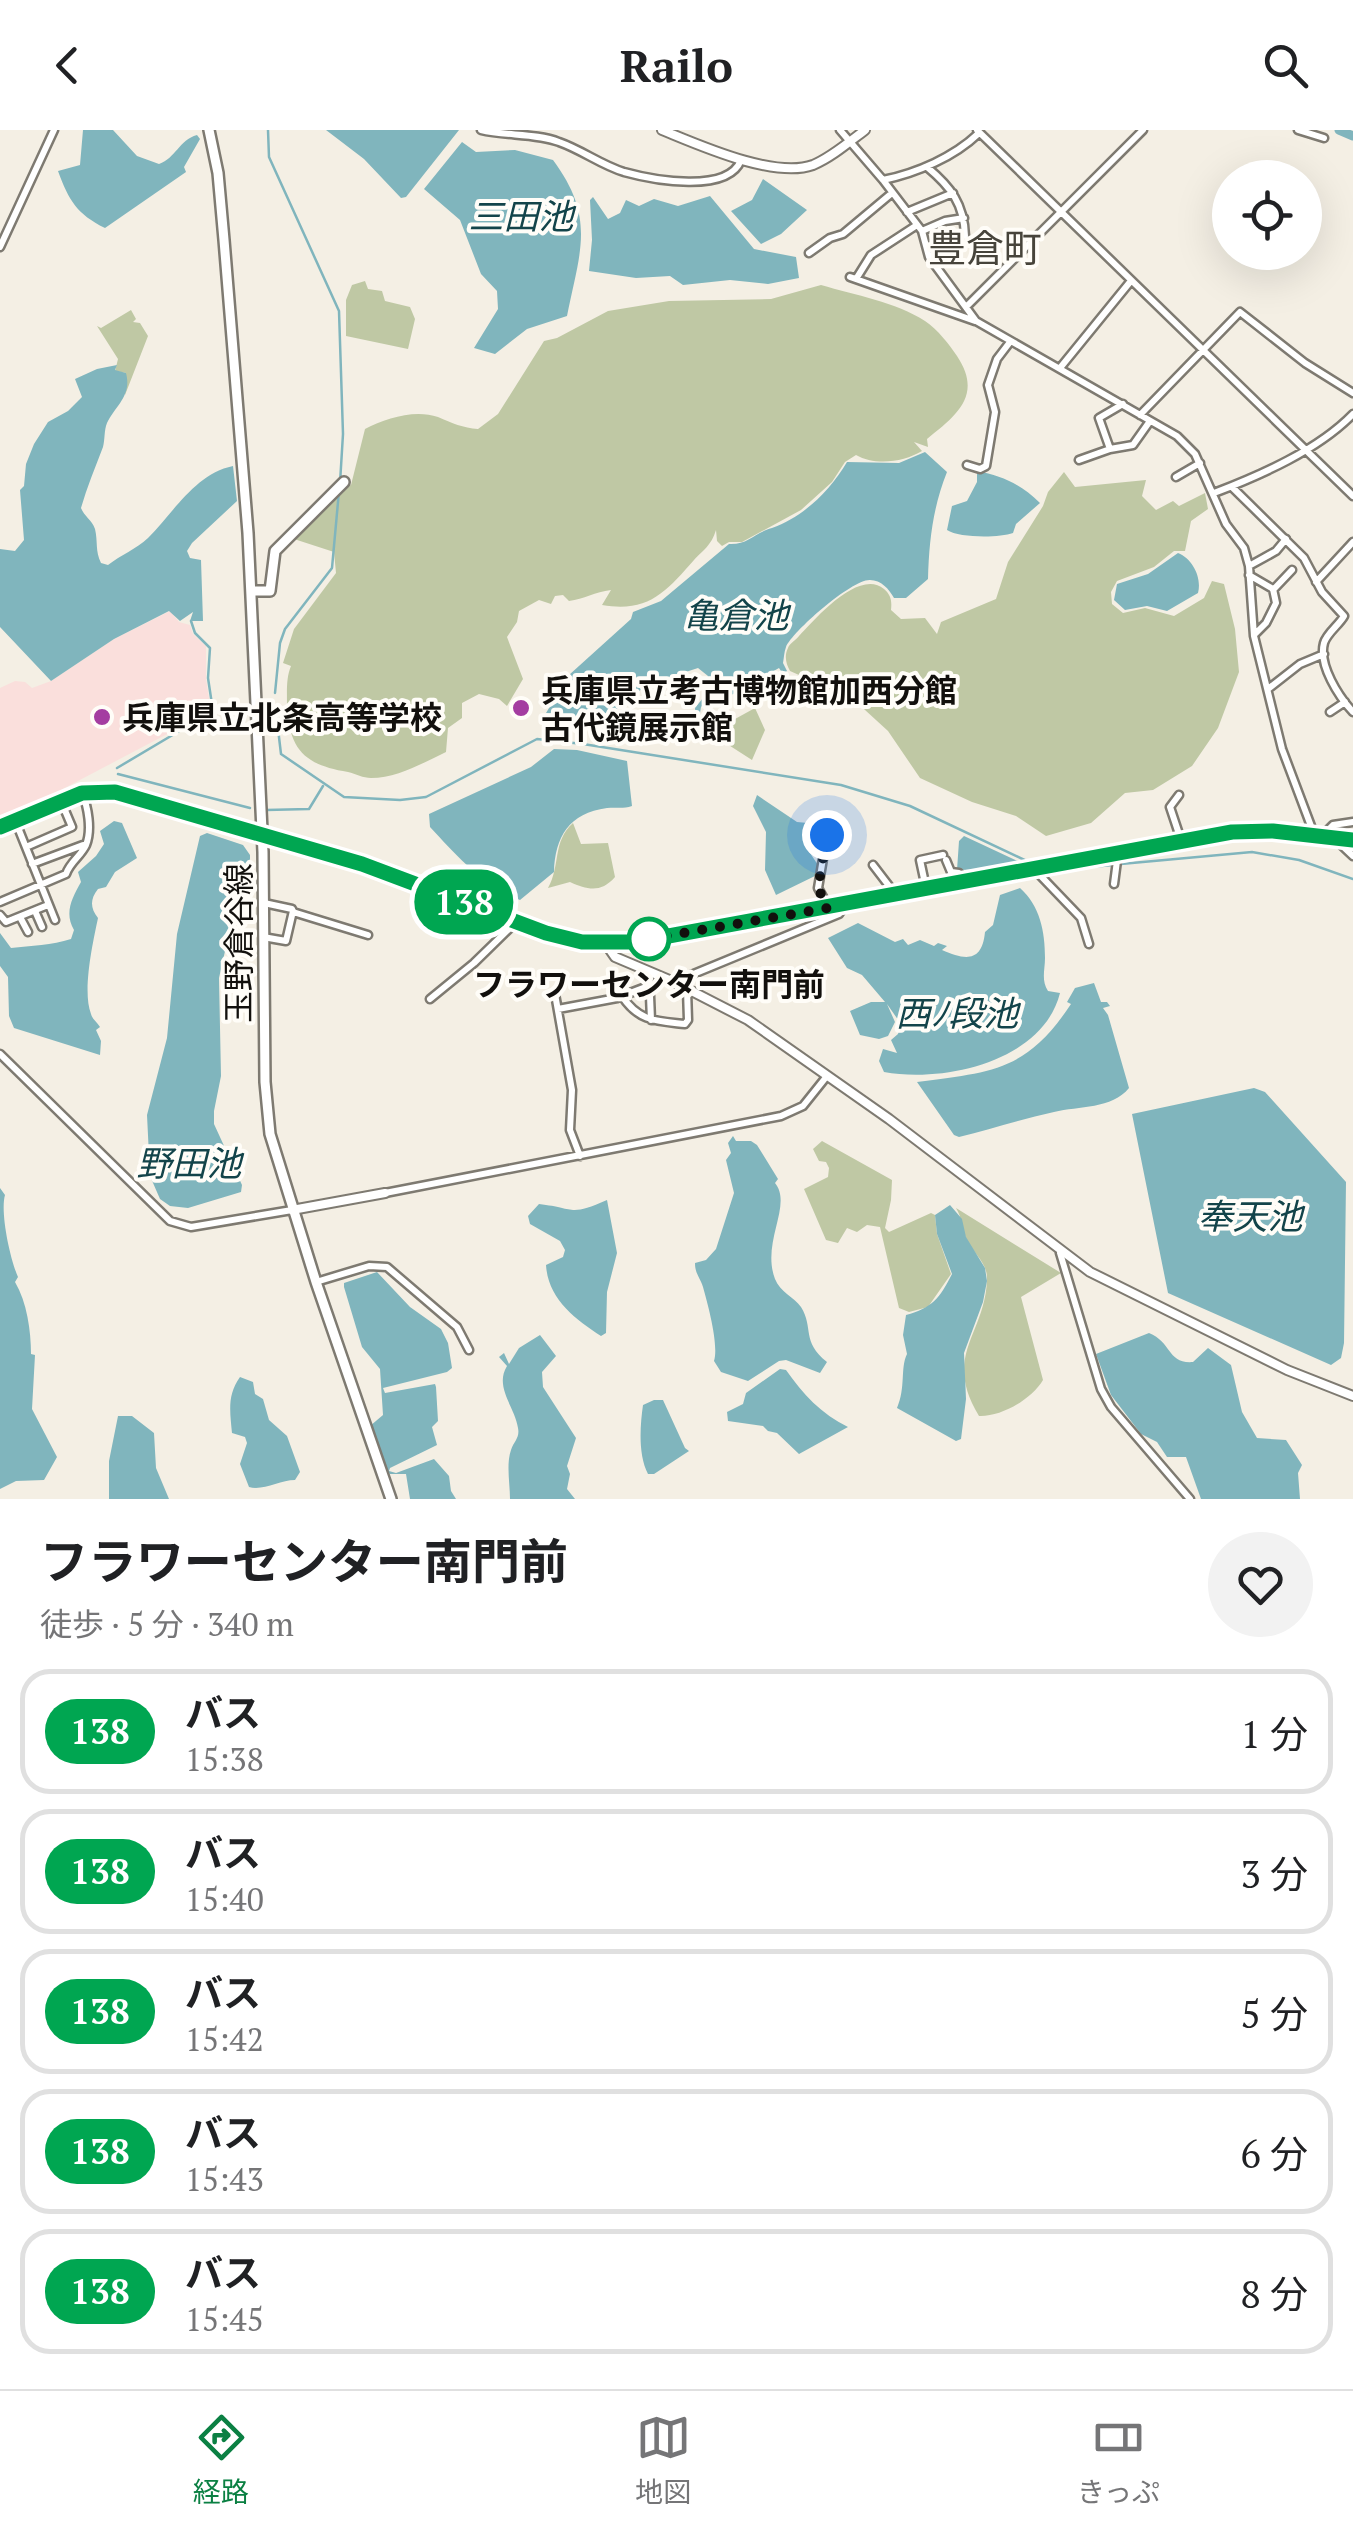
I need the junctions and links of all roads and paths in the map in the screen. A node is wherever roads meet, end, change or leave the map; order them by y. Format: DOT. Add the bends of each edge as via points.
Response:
graph roads {
  1 [pos="54,130"];
  2 [pos="209,130"];
  3 [pos="482,130"];
  4 [pos="662,130"];
  5 [pos="840,130"];
  6 [pos="865,130"];
  7 [pos="1143,130"];
  8 [pos="1298,130"];
  9 [pos="978,132"];
  10 [pos="1324,136"];
  11 [pos="849,141"];
  12 [pos="741,158"];
  13 [pos="927,167"];
  14 [pos="883,180"];
  15 [pos="892,193"];
  16 [pos="954,194"];
  17 [pos="907,212"];
  18 [pos="1062,214"];
  19 [pos="964,218"];
  20 [pos="919,228"];
  21 [pos="965,236"];
  22 [pos="0,248"];
  23 [pos="809,253"];
  24 [pos="1130,282"];
  25 [pos="966,306"];
  26 [pos="976,321"];
  27 [pos="1010,342"];
  28 [pos="1203,351"];
  29 [pos="1060,368"];
  30 [pos="1353,393"];
  31 [pos="1122,404"];
  32 [pos="1353,414"];
  33 [pos="1140,415"];
  34 [pos="1150,421"];
  35 [pos="1110,449"];
  36 [pos="1304,450"];
  37 [pos="1079,460"];
  38 [pos="1200,463"];
  39 [pos="967,466"];
  40 [pos="1176,477"];
  41 [pos="344,482"];
  42 [pos="1232,488"];
  43 [pos="1214,494"];
  44 [pos="1353,496"];
  45 [pos="1286,539"];
  46 [pos="1353,542"];
  47 [pos="1249,570"];
  48 [pos="1292,570"];
  49 [pos="1316,582"];
  50 [pos="1273,590"];
  51 [pos="254,591"];
  52 [pos="1254,635"];
  53 [pos="1324,654"];
  54 [pos="1268,690"];
  55 [pos="1344,702"];
  56 [pos="1330,712"];
  57 [pos="1353,712"];
  58 [pos="82,793"];
  59 [pos="1179,794"];
  60 [pos="61,801"];
  61 [pos="15,820"];
  62 [pos="825,821"];
  63 [pos="1353,822"];
  64 [pos="0,827"];
  65 [pos="262,836"];
  66 [pos="1323,836"];
  67 [pos="1353,840"];
  68 [pos="1182,842"];
  69 [pos="86,845"];
  70 [pos="25,846"];
  71 [pos="14,849"];
  72 [pos="1118,853"];
  73 [pos="1353,856"];
  74 [pos="32,864"];
  75 [pos="873,864"];
  76 [pos="1034,869"];
  77 [pos="965,881"];
  78 [pos="1114,884"];
  79 [pos="40,885"];
  80 [pos="926,889"];
  81 [pos="896,894"];
  82 [pos="0,902"];
  83 [pos="263,902"];
  84 [pos="844,904"];
  85 [pos="48,905"];
  86 [pos="828,908"];
  87 [pos="34,911"];
  88 [pos="293,911"];
  89 [pos="0,915"];
  90 [pos="20,917"];
  91 [pos="55,920"];
  92 [pos="516,922"];
  93 [pos="42,927"];
  94 [pos="28,932"];
  95 [pos="368,936"];
  96 [pos="263,937"];
  97 [pos="606,944"];
  98 [pos="1089,944"];
  99 [pos="650,971"];
  100 [pos="674,982"];
  101 [pos="651,985"];
  102 [pos="686,990"];
  103 [pos="554,994"];
  104 [pos="622,996"];
  105 [pos="430,999"];
  106 [pos="558,1009"];
  107 [pos="652,1020"];
  108 [pos="0,1054"];
  109 [pos="827,1076"];
  110 [pos="580,1156"];
  111 [pos="385,1193"];
  112 [pos="292,1210"];
  113 [pos="1060,1253"];
  114 [pos="316,1282"];
  115 [pos="469,1350"];
  116 [pos="1353,1396"];
  117 [pos="391,1499"];
  118 [pos="1190,1499"];
  1 -- 22 [label="street"];
  2 -- 65 [label="main road, 玉野倉谷線" via="242,456"];
  3 -- 12 [label="street" via="556,140 623,171 694,182 716,180"];
  4 -- 12 [label="street"];
  5 -- 11 [label="street"];
  6 -- 11 [label="street"];
  7 -- 18 [label="street"];
  8 -- 10 [label="street"];
  9 -- 13 [label="street"];
  9 -- 18 [label="street"];
  11 -- 12 [label="street" via="804,167"];
  11 -- 14 [label="street"];
  13 -- 14 [label="street"];
  13 -- 16 [label="street"];
  14 -- 15 [label="street"];
  15 -- 17 [label="street"];
  15 -- 23 [label="street"];
  16 -- 17 [label="street"];
  16 -- 19 [label="street"];
  17 -- 20 [label="street"];
  18 -- 24 [label="street"];
  18 -- 25 [label="street"];
  19 -- 20 [label="street"];
  19 -- 21 [label="street"];
  20 -- 25 [label="street" via="929,257"];
  20 -- 26 [label="street" via="871,255 853,278"];
  24 -- 28 [label="street"];
  24 -- 29 [label="street"];
  25 -- 26 [label="street"];
  26 -- 27 [label="street"];
  27 -- 29 [label="street"];
  27 -- 39 [label="street" via="988,385 995,412 986,466"];
  28 -- 30 [label="street" via="1240,312"];
  28 -- 33 [label="street"];
  28 -- 36 [label="street"];
  29 -- 31 [label="street"];
  31 -- 33 [label="street"];
  31 -- 35 [label="street" via="1099,418"];
  32 -- 36 [label="street"];
  33 -- 34 [label="street"];
  34 -- 35 [label="street" via="1133,444"];
  34 -- 38 [label="street" via="1186,442"];
  35 -- 37 [label="street"];
  36 -- 42 [label="street"];
  36 -- 44 [label="street"];
  38 -- 40 [label="street"];
  38 -- 43 [label="street"];
  41 -- 51 [label="main road" via="275,551 270,591"];
  42 -- 43 [label="street"];
  42 -- 45 [label="street"];
  43 -- 47 [label="street"];
  45 -- 47 [label="street"];
  45 -- 49 [label="street"];
  46 -- 49 [label="street"];
  47 -- 50 [label="street"];
  47 -- 52 [label="street"];
  48 -- 50 [label="street"];
  49 -- 53 [label="street" via="1344,616 1326,638"];
  50 -- 52 [label="street" via="1276,608"];
  52 -- 54 [label="street"];
  53 -- 54 [label="street"];
  53 -- 55 [label="street"];
  54 -- 66 [label="street" via="1311,826"];
  55 -- 56 [label="street"];
  55 -- 57 [label="street"];
  58 -- 60 [label="main road"];
  58 -- 65 [label="main road" via="115,792"];
  58 -- 69 [label="street" via="89,814"];
  59 -- 68 [label="street" via="1170,807"];
  60 -- 61 [label="main road"];
  60 -- 70 [label="street" via="72,827"];
  61 -- 64 [label="main road"];
  61 -- 70 [label="street"];
  62 -- 86 [label="street" via="818,888"];
  63 -- 66 [label="street" via="1332,826"];
  65 -- 83 [label="main road, 玉野倉谷線"];
  65 -- 92 [label="main road" via="362,864"];
  66 -- 67 [label="main road"];
  66 -- 68 [label="main road" via="1244,832"];
  66 -- 73 [label="street"];
  68 -- 72 [label="main road"];
  69 -- 74 [label="street"];
  69 -- 79 [label="street" via="66,874"];
  70 -- 71 [label="street"];
  70 -- 74 [label="street"];
  72 -- 76 [label="main road"];
  72 -- 78 [label="street"];
  74 -- 79 [label="street"];
  75 -- 81 [label="street"];
  76 -- 77 [label="main road"];
  76 -- 98 [label="street" via="1082,918"];
  77 -- 80 [label="main road"];
  77 -- 80 [label="street" via="945,857 920,860"];
  79 -- 82 [label="street"];
  79 -- 85 [label="street"];
  80 -- 81 [label="main road"];
  81 -- 84 [label="main road"];
  83 -- 88 [label="street"];
  83 -- 96 [label="main road, 玉野倉谷線"];
  84 -- 86 [label="main road"];
  84 -- 100 [label="street" via="840,914"];
  85 -- 87 [label="street"];
  85 -- 91 [label="street"];
  86 -- 97 [label="main road"];
  87 -- 90 [label="street"];
  87 -- 93 [label="street"];
  88 -- 95 [label="street"];
  88 -- 96 [label="street" via="286,941"];
  89 -- 90 [label="street" via="6,922"];
  90 -- 94 [label="street"];
  92 -- 97 [label="main road"];
  92 -- 105 [label="street"];
  96 -- 112 [label="main road, 玉野倉谷線" via="266,1098"];
  97 -- 99 [label="street" via="614,957"];
  99 -- 100 [label="street"];
  99 -- 101 [label="street"];
  100 -- 102 [label="street"];
  101 -- 104 [label="street"];
  101 -- 107 [label="street"];
  102 -- 107 [label="street" via="685,1024"];
  102 -- 109 [label="street" via="748,1020"];
  103 -- 106 [label="street"];
  104 -- 106 [label="street"];
  104 -- 107 [label="street" via="640,1018"];
  106 -- 110 [label="street" via="572,1090 570,1130"];
  108 -- 112 [label="street" via="178,1225"];
  109 -- 110 [label="street" via="789,1114"];
  109 -- 113 [label="street"];
  110 -- 111 [label="street"];
  111 -- 112 [label="street"];
  112 -- 114 [label="main road, 玉野倉谷線"];
  113 -- 116 [label="street" via="1234,1344"];
  113 -- 118 [label="street" via="1101,1390"];
  114 -- 115 [label="street" via="387,1267 457,1327"];
  114 -- 117 [label="main road, 玉野倉谷線"];
}
